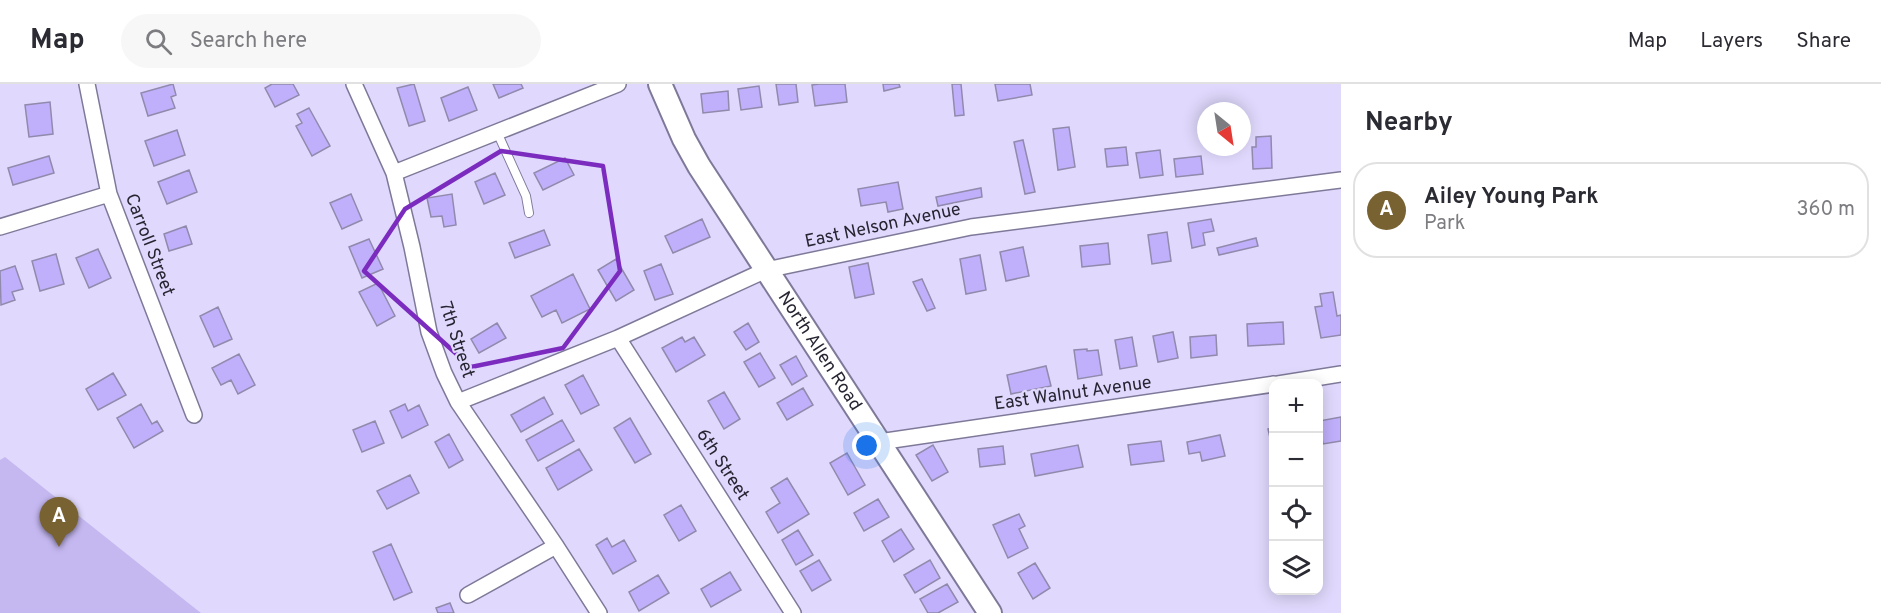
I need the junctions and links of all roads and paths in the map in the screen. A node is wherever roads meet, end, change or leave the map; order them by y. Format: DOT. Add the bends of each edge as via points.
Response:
graph roads {
  1 [pos="87,84"];
  2 [pos="354,84"];
  3 [pos="618,84"];
  4 [pos="660,84"];
  5 [pos="497,132"];
  6 [pos="394,173"];
  7 [pos="1341,180"];
  8 [pos="109,194"];
  9 [pos="529,213"];
  10 [pos="0,227"];
  11 [pos="766,270"];
  12 [pos="618,338"];
  13 [pos="1341,374"];
  14 [pos="1308,379"];
  15 [pos="1269,385"];
  16 [pos="458,402"];
  17 [pos="194,415"];
  18 [pos="879,442"];
  19 [pos="556,546"];
  20 [pos="468,596"];
  21 [pos="599,613"];
  22 [pos="793,613"];
  23 [pos="990,613"];
  1 -- 8 [label="street, Carroll Street"];
  2 -- 6 [label="street, 7th Street"];
  3 -- 5 [label="street"];
  4 -- 11 [label="street, North Allen Road" via="699,166"];
  5 -- 6 [label="street"];
  5 -- 9 [label="lane" via="526,196"];
  6 -- 16 [label="street, 7th Street" via="429,332"];
  7 -- 11 [label="street, East Nelson Avenue" via="971,227"];
  8 -- 10 [label="street"];
  8 -- 17 [label="street, Carroll Street"];
  11 -- 12 [label="street, East Nelson Avenue"];
  11 -- 18 [label="street, North Allen Road"];
  12 -- 16 [label="street, East Nelson Avenue"];
  12 -- 22 [label="street, 6th Street"];
  13 -- 14 [label="street, East Walnut Avenue"];
  15 -- 18 [label="street, East Walnut Avenue"];
  16 -- 19 [label="street, 7th Street"];
  18 -- 23 [label="street, North Allen Road"];
  19 -- 20 [label="street"];
  19 -- 21 [label="street, 7th Street"];
}
